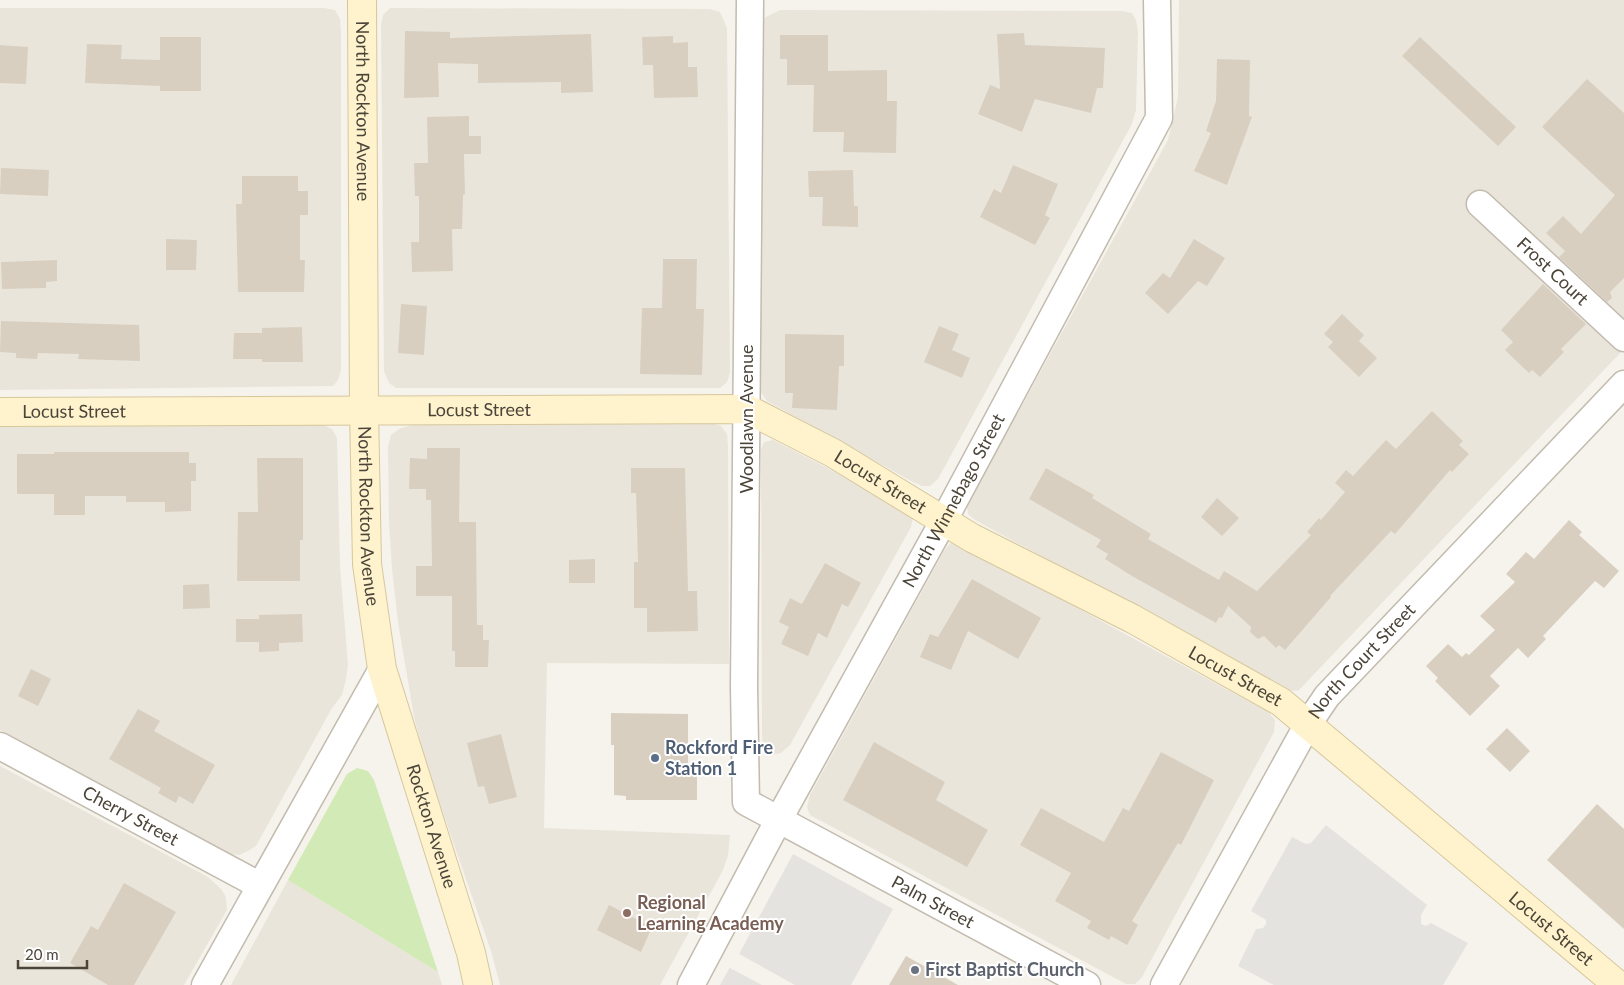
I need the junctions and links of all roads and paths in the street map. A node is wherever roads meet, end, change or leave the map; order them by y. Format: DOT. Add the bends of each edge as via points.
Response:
graph roads {
  1 [pos="362,0"];
  2 [pos="750,0"];
  3 [pos="1157,0"];
  4 [pos="1480,204"];
  5 [pos="1624,338"];
  6 [pos="1624,384"];
  7 [pos="364,409"];
  8 [pos="747,409"];
  9 [pos="0,412"];
  10 [pos="944,520"];
  11 [pos="382,670"];
  12 [pos="1308,724"];
  13 [pos="0,746"];
  14 [pos="779,819"];
  15 [pos="259,885"];
  16 [pos="205,985"];
  17 [pos="478,985"];
  18 [pos="691,985"];
  19 [pos="1087,985"];
  20 [pos="1164,985"];
  21 [pos="1618,985"];
  1 -- 7 [label="street, North Rockton Avenue"];
  2 -- 8 [label="street, Woodlawn Avenue"];
  3 -- 10 [label="street, North Winnebago Street" via="1159,118"];
  4 -- 5 [label="street, Frost Court"];
  6 -- 12 [label="street, North Court Street" via="1327,696"];
  7 -- 8 [label="street, Locust Street"];
  7 -- 9 [label="street, Locust Street"];
  7 -- 11 [label="street, North Rockton Avenue" via="367,564"];
  8 -- 10 [label="street, Locust Street" via="833,453"];
  8 -- 14 [label="street, Woodlawn Avenue" via="746,802"];
  10 -- 12 [label="street, Locust Street" via="972,538 1133,618 1281,702"];
  10 -- 14 [label="street, North Winnebago Street"];
  11 -- 15 [label="street"];
  11 -- 17 [label="street, Rockton Avenue" via="471,952"];
  12 -- 20 [label="street, North Court Street"];
  12 -- 21 [label="street, Locust Street"];
  13 -- 15 [label="street, Cherry Street"];
  14 -- 18 [label="street, North Winnebago Street"];
  14 -- 19 [label="street, Palm Street"];
  15 -- 16 [label="street"];
}
